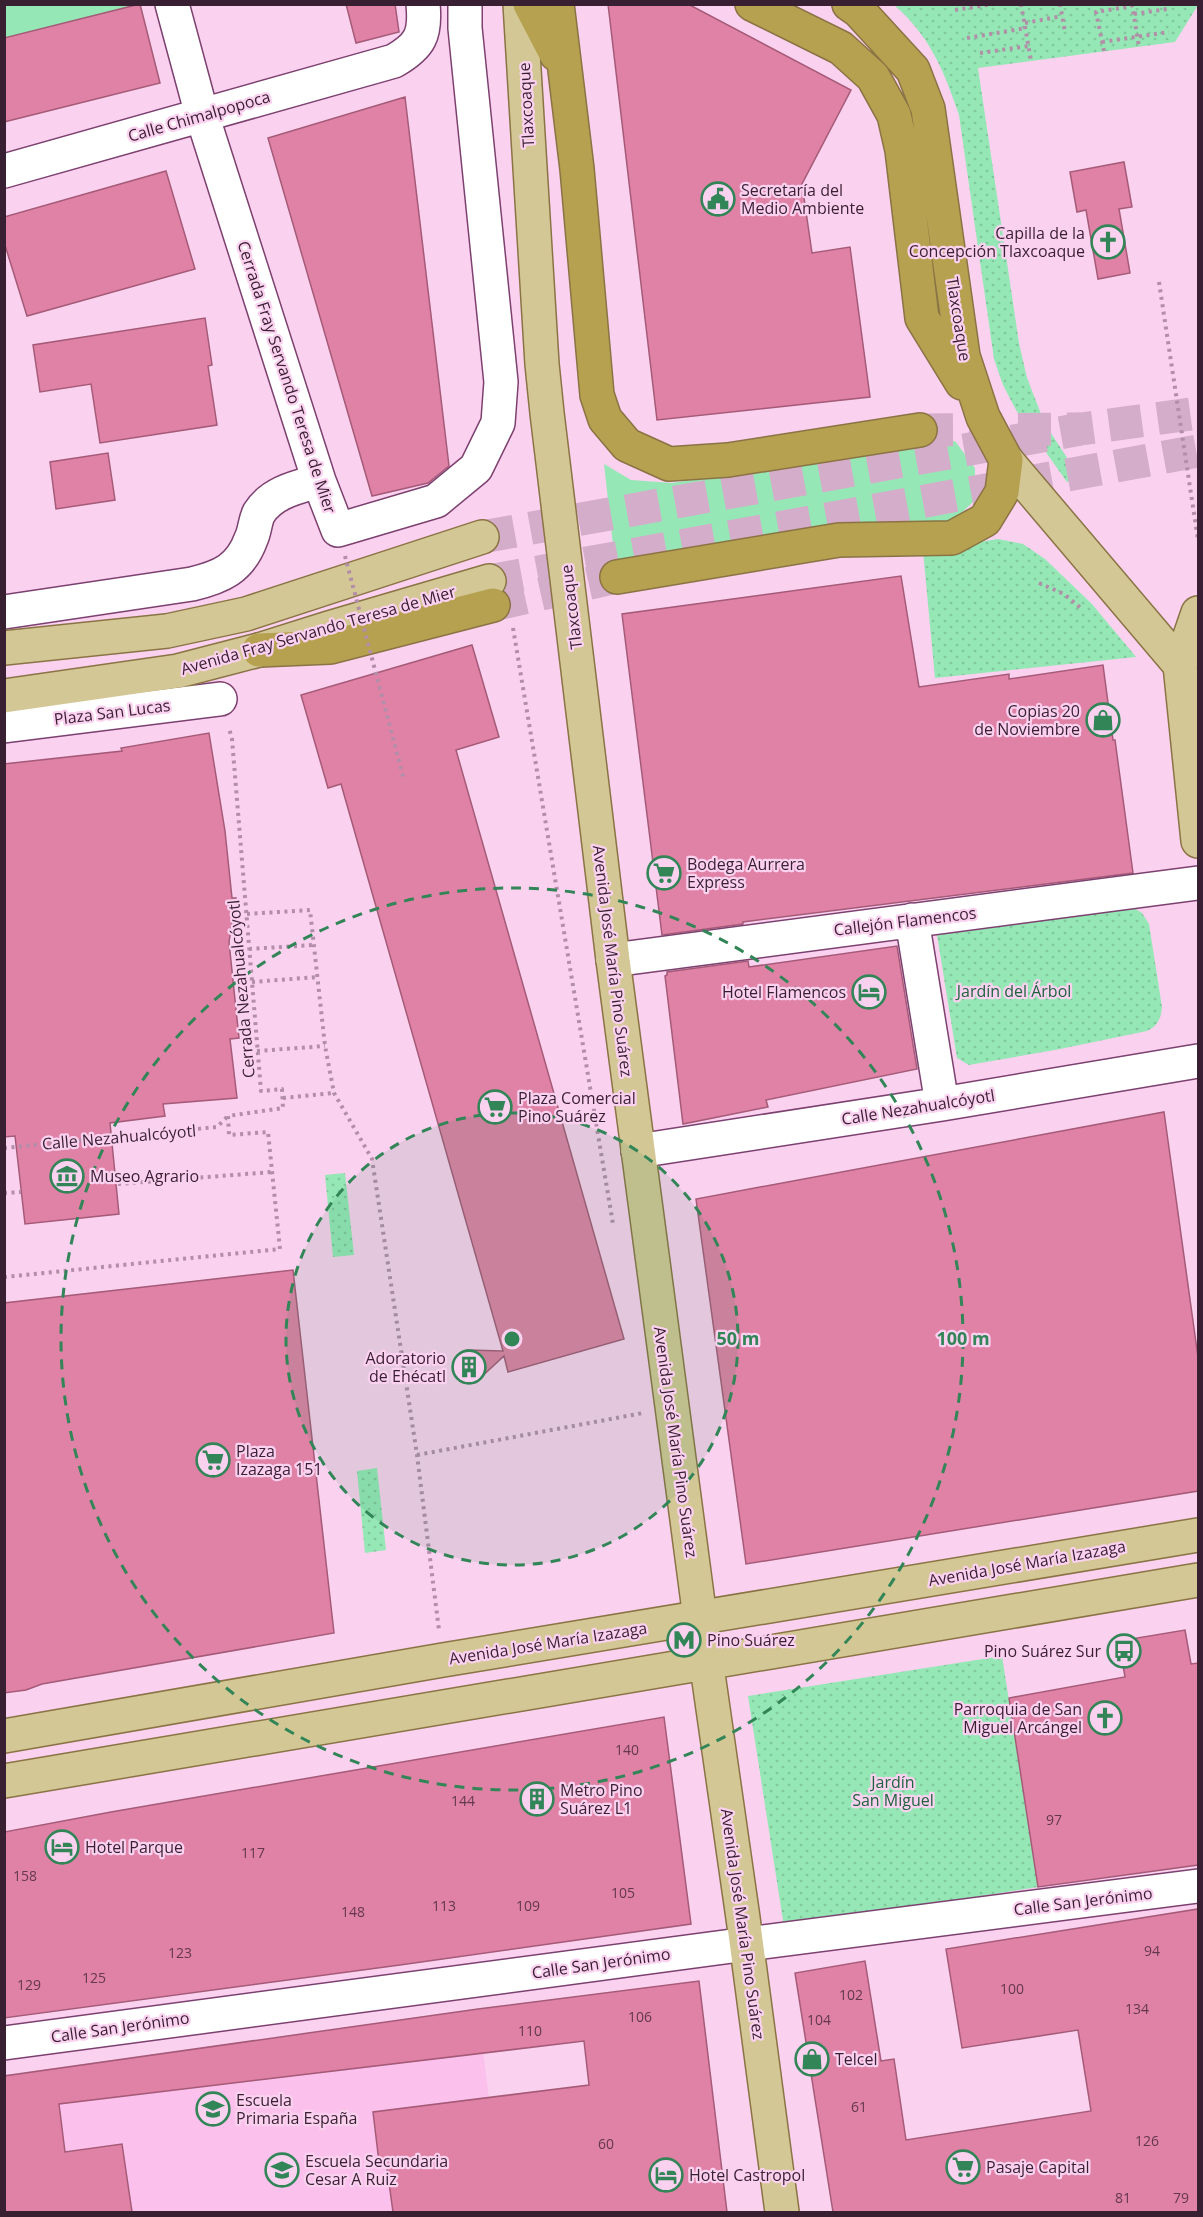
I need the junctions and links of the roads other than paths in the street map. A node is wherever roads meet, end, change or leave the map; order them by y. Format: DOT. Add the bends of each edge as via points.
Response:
graph roads {
  1 [pos="172,4"];
  2 [pos="423,4"];
  3 [pos="465,4"];
  4 [pos="520,4"];
  5 [pos="530,4"];
  6 [pos="557,4"];
  7 [pos="752,4"];
  8 [pos="849,4"];
  9 [pos="565,72"];
  10 [pos="202,115"];
  11 [pos="4,171"];
  12 [pos="983,417"];
  13 [pos="920,430"];
  14 [pos="1006,459"];
  15 [pos="319,481"];
  16 [pos="482,537"];
  17 [pos="617,577"];
  18 [pos="498,604"];
  19 [pos="4,612"];
  20 [pos="1198,613"];
  21 [pos="4,648"];
  22 [pos="259,650"];
  23 [pos="1179,665"];
  24 [pos="578,671"];
  25 [pos="4,696"];
  26 [pos="220,699"];
  27 [pos="4,726"];
  28 [pos="1198,842"];
  29 [pos="1198,883"];
  30 [pos="912,920"];
  31 [pos="612,960"];
  32 [pos="1198,1061"];
  33 [pos="942,1104"];
  34 [pos="638,1151"];
  35 [pos="1198,1535"];
  36 [pos="1198,1580"];
  37 [pos="700,1618"];
  38 [pos="707,1663"];
  39 [pos="4,1736"];
  40 [pos="4,1781"];
  41 [pos="1198,1886"];
  42 [pos="747,1944"];
  43 [pos="4,2043"];
  44 [pos="782,2212"];
  1 -- 10 [label="street, Cerrada Fray Servando Teresa de Mier"];
  2 -- 10 [label="street, Calle Chimalpopoca" via="422,35 411,51 394,61"];
  3 -- 15 [label="street, Cerrada Fray Servando Teresa de Mier" via="501,382 498,423 476,468 436,501 338,530"];
  4 -- 24 [label="main road, Tlaxcoaque" via="542,364"];
  5 -- 9 [label="highway"];
  6 -- 9 [label="highway"];
  7 -- 12 [label="highway" via="841,48 873,77 894,115 902,150 921,318"];
  8 -- 12 [label="highway, Tlaxcoaque" via="859,10 913,70 928,109 963,356"];
  9 -- 13 [label="highway" via="597,395 605,419 627,445 669,464 728,460"];
  10 -- 11 [label="street, Calle Chimalpopoca"];
  10 -- 15 [label="street, Cerrada Fray Servando Teresa de Mier"];
  12 -- 14 [label="highway, Tlaxcoaque"];
  14 -- 17 [label="highway" via="1002,492 985,520 952,538 839,540"];
  14 -- 23 [label="main road, Tlaxcoaque"];
  15 -- 19 [label="street" via="281,492 259,513 244,556 212,579"];
  16 -- 21 [label="main road" via="246,614 166,631"];
  18 -- 22 [label="highway" via="330,647"];
  20 -- 23 [label="main road"];
  22 -- 25 [label="main road, Avenida Fray Servando Teresa de Mier" via="178,671"];
  23 -- 28 [label="main road"];
  24 -- 31 [label="main road, Avenida José María Pino Suárez"];
  26 -- 27 [label="street, Plaza San Lucas"];
  29 -- 30 [label="street, Callejón Flamencos"];
  30 -- 31 [label="street, Callejón Flamencos"];
  30 -- 33 [label="street"];
  31 -- 34 [label="main road, Avenida José María Pino Suárez"];
  32 -- 33 [label="street, Calle Nezahualcóyotl"];
  33 -- 34 [label="street, Calle Nezahualcóyotl"];
  34 -- 37 [label="main road, Avenida José María Pino Suárez"];
  35 -- 37 [label="main road, Avenida José María Izazaga"];
  36 -- 38 [label="main road"];
  37 -- 38 [label="main road, Avenida José María Pino Suárez"];
  37 -- 39 [label="main road, Avenida José María Izazaga"];
  38 -- 40 [label="main road"];
  38 -- 42 [label="main road, Avenida José María Pino Suárez"];
  41 -- 42 [label="street, Calle San Jerónimo"];
  42 -- 43 [label="street, Calle San Jerónimo"];
  42 -- 44 [label="main road, Avenida José María Pino Suárez"];
}
